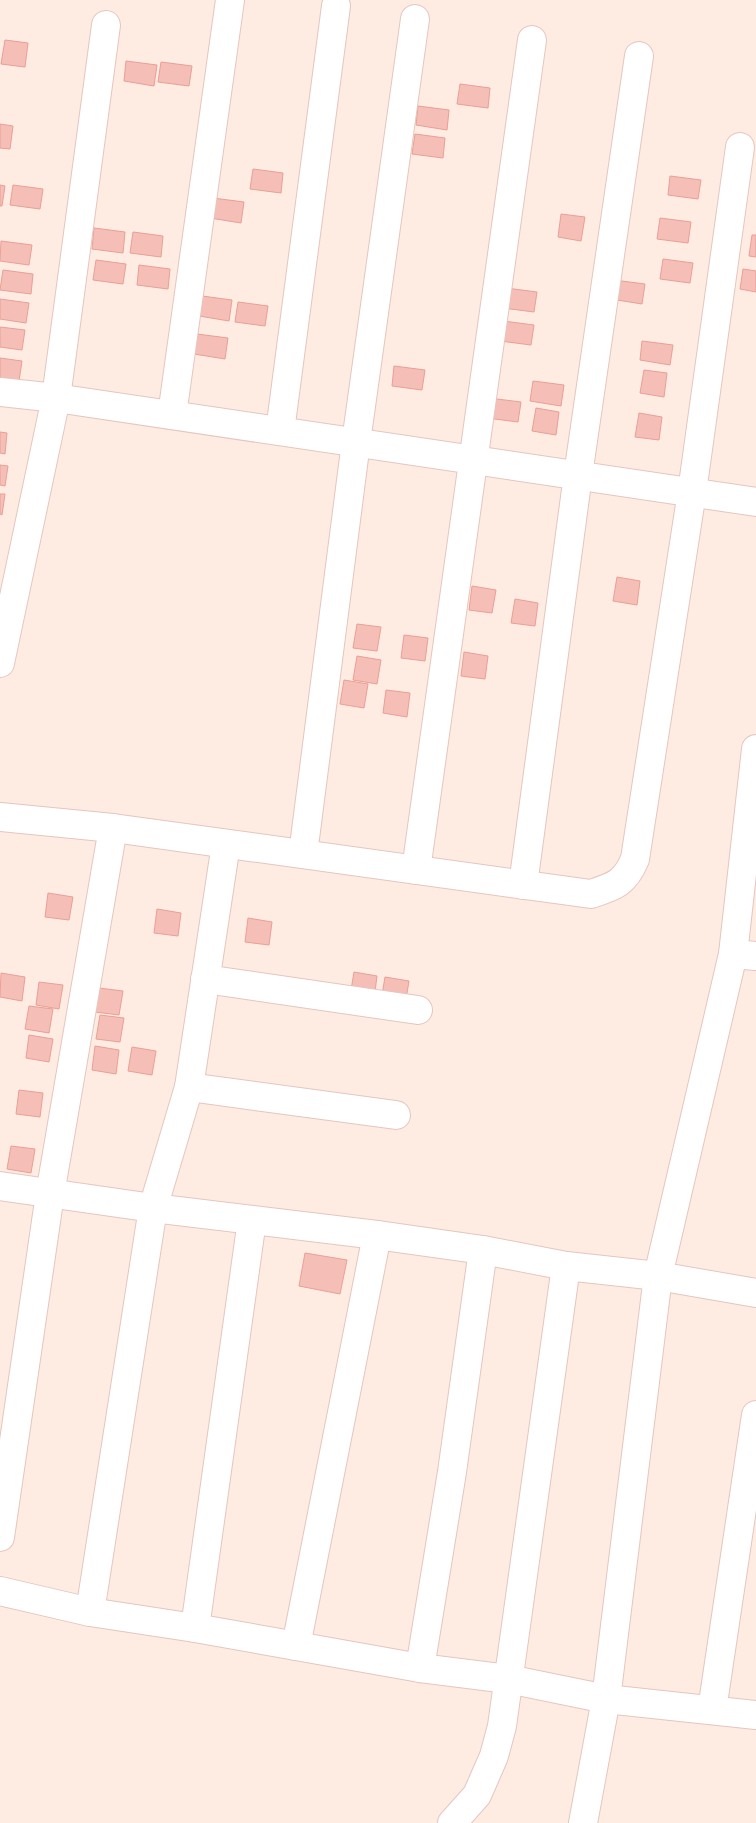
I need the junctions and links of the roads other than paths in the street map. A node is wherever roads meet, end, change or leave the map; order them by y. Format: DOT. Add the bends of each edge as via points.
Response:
graph roads {
  1 [pos="230,0"];
  2 [pos="336,6"];
  3 [pos="415,19"];
  4 [pos="106,25"];
  5 [pos="532,40"];
  6 [pos="639,56"];
  7 [pos="740,147"];
  8 [pos="0,392"];
  9 [pos="56,398"];
  10 [pos="172,415"];
  11 [pos="280,431"];
  12 [pos="356,442"];
  13 [pos="474,460"];
  14 [pos="578,475"];
  15 [pos="692,492"];
  16 [pos="756,502"];
  17 [pos="0,663"];
  18 [pos="756,749"];
  19 [pos="0,818"];
  20 [pos="112,828"];
  21 [pos="226,844"];
  22 [pos="303,854"];
  23 [pos="416,870"];
  24 [pos="523,885"];
  25 [pos="745,955"];
  26 [pos="206,979"];
  27 [pos="418,1010"];
  28 [pos="189,1087"];
  29 [pos="396,1115"];
  30 [pos="0,1186"];
  31 [pos="50,1194"];
  32 [pos="153,1208"];
  33 [pos="252,1220"];
  34 [pos="378,1235"];
  35 [pos="483,1250"];
  36 [pos="566,1266"];
  37 [pos="658,1276"];
  38 [pos="756,1293"];
  39 [pos="756,1415"];
  40 [pos="0,1537"];
  41 [pos="0,1591"];
  42 [pos="90,1612"];
  43 [pos="195,1628"];
  44 [pos="296,1646"];
  45 [pos="420,1668"];
  46 [pos="508,1679"];
  47 [pos="606,1699"];
  48 [pos="712,1710"];
  49 [pos="756,1715"];
  50 [pos="452,1823"];
  51 [pos="583,1823"];
  1 -- 10 [label="street"];
  2 -- 11 [label="street"];
  3 -- 12 [label="street"];
  4 -- 9 [label="street"];
  5 -- 13 [label="street"];
  6 -- 14 [label="street"];
  7 -- 15 [label="street"];
  8 -- 9 [label="street"];
  9 -- 10 [label="street"];
  9 -- 17 [label="street"];
  10 -- 11 [label="street"];
  11 -- 12 [label="street"];
  12 -- 13 [label="street"];
  12 -- 22 [label="street"];
  13 -- 14 [label="street"];
  13 -- 23 [label="street"];
  14 -- 15 [label="street"];
  14 -- 24 [label="street"];
  15 -- 16 [label="street"];
  15 -- 24 [label="street" via="635,859 629,873 614,886 591,894"];
  18 -- 25 [label="street"];
  19 -- 20 [label="street"];
  20 -- 21 [label="street"];
  20 -- 31 [label="street"];
  21 -- 22 [label="street"];
  21 -- 26 [label="street"];
  22 -- 23 [label="street"];
  23 -- 24 [label="street"];
  25 -- 37 [label="street"];
  26 -- 27 [label="street"];
  26 -- 28 [label="street"];
  28 -- 29 [label="street"];
  28 -- 32 [label="street"];
  30 -- 31 [label="street"];
  31 -- 32 [label="street"];
  31 -- 40 [label="street"];
  32 -- 33 [label="street"];
  32 -- 42 [label="street"];
  33 -- 34 [label="street"];
  33 -- 43 [label="street"];
  34 -- 35 [label="street"];
  34 -- 44 [label="street"];
  35 -- 36 [label="street"];
  35 -- 45 [label="street"];
  36 -- 37 [label="street"];
  36 -- 46 [label="street"];
  37 -- 38 [label="street"];
  37 -- 47 [label="street"];
  39 -- 48 [label="street"];
  41 -- 42 [label="street"];
  42 -- 43 [label="street"];
  43 -- 44 [label="street"];
  44 -- 45 [label="street"];
  45 -- 46 [label="street"];
  46 -- 47 [label="street"];
  46 -- 50 [label="street" via="502,1726 494,1756 477,1795"];
  47 -- 48 [label="street"];
  47 -- 51 [label="street"];
  48 -- 49 [label="street"];
}
